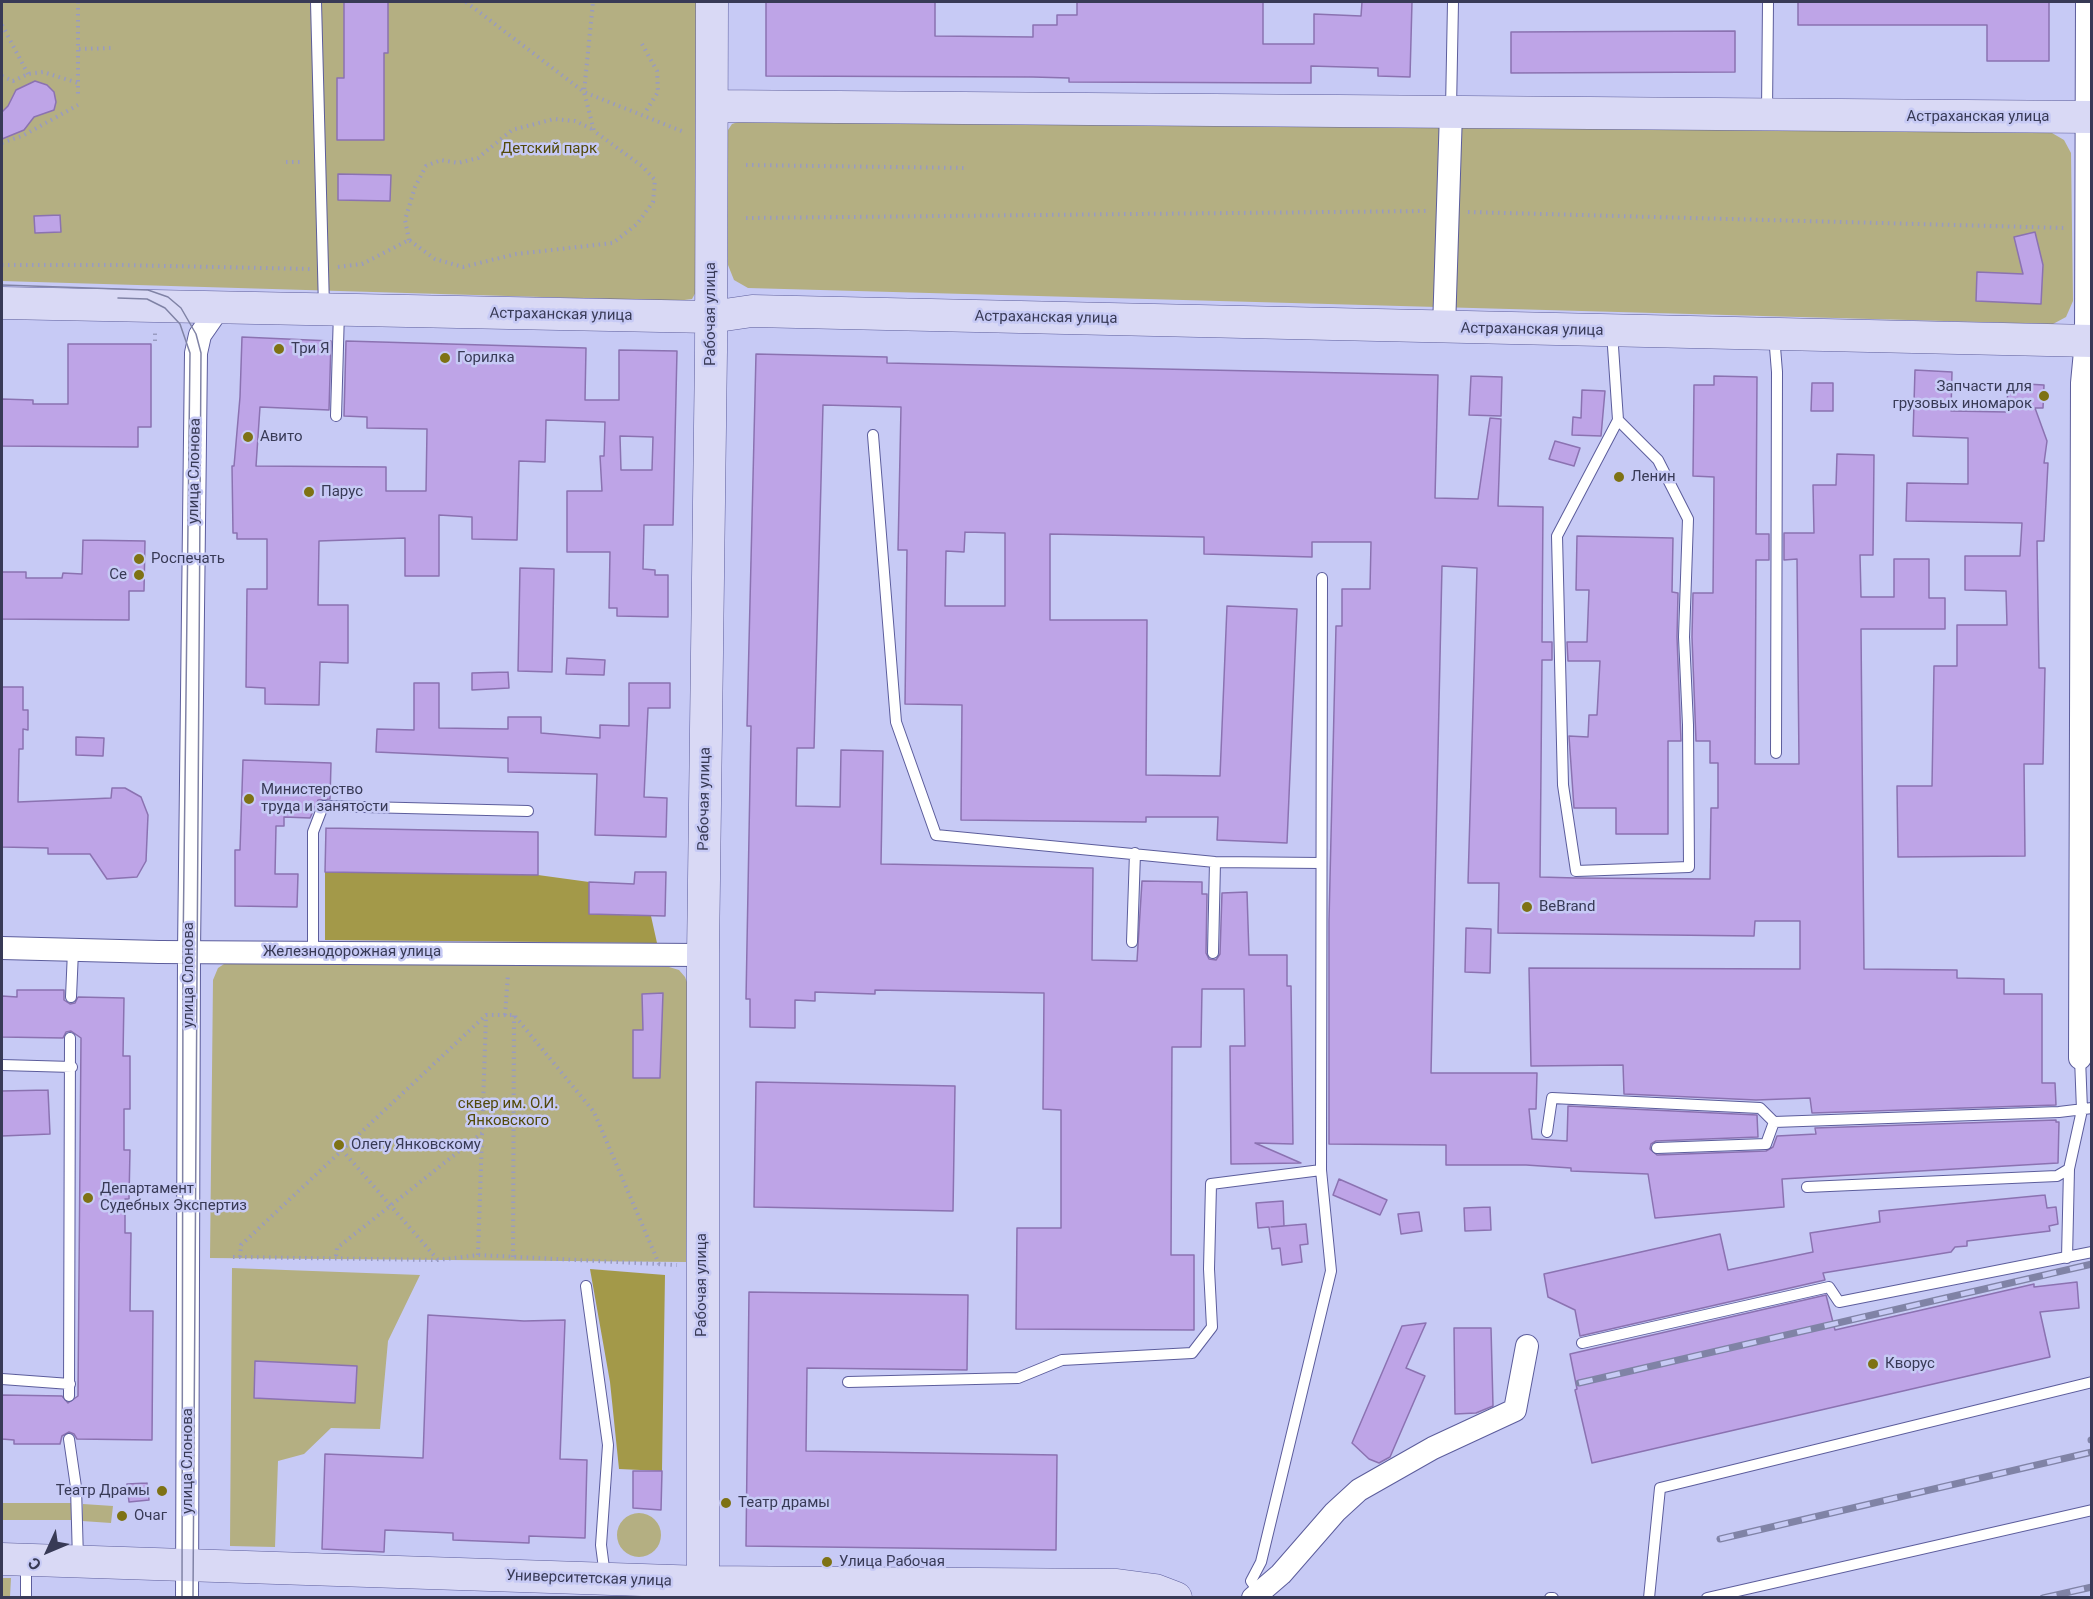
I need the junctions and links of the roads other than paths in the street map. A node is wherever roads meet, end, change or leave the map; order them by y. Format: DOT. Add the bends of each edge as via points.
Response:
graph roads {
  1 [pos="316,2"];
  2 [pos="712,2"];
  3 [pos="1453,2"];
  4 [pos="1767,2"];
  5 [pos="2087,2"];
  6 [pos="712,106"];
  7 [pos="1451,112"];
  8 [pos="1767,115"];
  9 [pos="2089,117"];
  10 [pos="2,303"];
  11 [pos="175,308"];
  12 [pos="218,309"];
  13 [pos="331,311"];
  14 [pos="711,317"];
  15 [pos="1444,328"];
  16 [pos="1612,332"];
  17 [pos="1774,335"];
  18 [pos="2089,341"];
  19 [pos="196,353"];
  20 [pos="336,416"];
  21 [pos="1618,420"];
  22 [pos="873,435"];
  23 [pos="1322,578"];
  24 [pos="1776,753"];
  25 [pos="528,810"];
  26 [pos="1135,853"];
  27 [pos="1215,862"];
  28 [pos="1321,863"];
  29 [pos="1132,942"];
  30 [pos="2,948"];
  31 [pos="73,951"];
  32 [pos="189,952"];
  33 [pos="313,952"];
  34 [pos="1213,953"];
  35 [pos="703,955"];
  36 [pos="70,997"];
  37 [pos="70,1038"];
  38 [pos="2080,1058"];
  39 [pos="2,1065"];
  40 [pos="72,1067"];
  41 [pos="2087,1109"];
  42 [pos="1774,1122"];
  43 [pos="1547,1132"];
  44 [pos="1657,1148"];
  45 [pos="2069,1168"];
  46 [pos="1321,1170"];
  47 [pos="1807,1187"];
  48 [pos="2091,1252"];
  49 [pos="2067,1258"];
  50 [pos="586,1286"];
  51 [pos="1582,1343"];
  52 [pos="1527,1346"];
  53 [pos="2,1379"];
  54 [pos="848,1382"];
  55 [pos="2091,1382"];
  56 [pos="70,1384"];
  57 [pos="69,1396"];
  58 [pos="69,1439"];
  59 [pos="2091,1510"];
  60 [pos="14,1559"];
  61 [pos="78,1560"];
  62 [pos="188,1564"];
  63 [pos="606,1580"];
  64 [pos="703,1590"];
  65 [pos="1256,1595"];
  66 [pos="26,1598"];
  67 [pos="187,1598"];
  68 [pos="1176,1598"];
  69 [pos="1649,1598"];
  70 [pos="1707,1598"];
  1 -- 13 [label="lane" via="324,270"];
  2 -- 6 [label="main road, Рабочая улица"];
  3 -- 7 [label="lane"];
  4 -- 8 [label="lane"];
  5 -- 9 [label="street"];
  6 -- 7 [label="main road, Астраханская улица"];
  6 -- 14 [label="main road, Рабочая улица"];
  7 -- 8 [label="main road, Астраханская улица"];
  7 -- 15 [label="street"];
  8 -- 9 [label="main road, Астраханская улица"];
  9 -- 18 [label="street"];
  10 -- 11 [label="main road, Астраханская улица"];
  11 -- 12 [label="main road, Астраханская улица"];
  11 -- 19 [label="street, улица Слонова" via="185,322"];
  12 -- 13 [label="main road, Астраханская улица"];
  12 -- 19 [label="street, улица Слонова" via="200,335"];
  13 -- 14 [label="main road, Астраханская улица"];
  13 -- 20 [label="lane"];
  14 -- 15 [label="main road, Астраханская улица" via="763,311"];
  14 -- 35 [label="main road, Рабочая улица"];
  15 -- 16 [label="main road, Астраханская улица"];
  16 -- 17 [label="main road, Астраханская улица"];
  16 -- 21 [label="lane"];
  17 -- 18 [label="main road, Астраханская улица"];
  17 -- 24 [label="lane"];
  18 -- 38 [label="street" via="2082,383"];
  19 -- 32 [label="street, улица Слонова"];
  21 -- 21 [label="lane" via="1658,460 1688,519 1684,637 1689,867 1576,871 1563,785 1557,537"];
  22 -- 26 [label="lane" via="896,722 936,835"];
  23 -- 28 [label="lane"];
  25 -- 33 [label="lane" via="323,806 313,832"];
  26 -- 27 [label="lane"];
  26 -- 29 [label="lane"];
  27 -- 28 [label="lane"];
  27 -- 34 [label="lane"];
  28 -- 46 [label="lane"];
  30 -- 31 [label="street, Железнодорожная улица"];
  31 -- 32 [label="street, Железнодорожная улица"];
  31 -- 36 [label="lane"];
  32 -- 33 [label="street, Железнодорожная улица"];
  32 -- 62 [label="street, улица Слонова"];
  33 -- 35 [label="street, Железнодорожная улица"];
  35 -- 64 [label="main road, Рабочая улица"];
  37 -- 40 [label="lane"];
  38 -- 41 [label="lane"];
  39 -- 40 [label="lane"];
  40 -- 56 [label="lane"];
  41 -- 42 [label="lane"];
  41 -- 45 [label="lane"];
  42 -- 43 [label="lane" via="1760,1107 1552,1098"];
  42 -- 44 [label="lane" via="1766,1143"];
  45 -- 47 [label="lane" via="2057,1176"];
  45 -- 49 [label="lane"];
  46 -- 54 [label="lane" via="1211,1184 1212,1327 1192,1353 1062,1360 1018,1378"];
  46 -- 65 [label="lane" via="1331,1270 1261,1562 1251,1581"];
  48 -- 49 [label="lane"];
  49 -- 51 [label="lane" via="1839,1302 1829,1287"];
  50 -- 63 [label="lane" via="608,1445 601,1545"];
  52 -- 65 [label="street" via="1515,1410 1433,1448 1359,1490 1281,1574"];
  53 -- 56 [label="lane"];
  55 -- 69 [label="lane" via="1660,1488"];
  56 -- 57 [label="lane"];
  58 -- 61 [label="lane" via="76,1487"];
  59 -- 70 [label="lane"];
  60 -- 61 [label="main road, Университетская улица"];
  60 -- 66 [label="lane"];
  61 -- 62 [label="main road, Университетская улица"];
  62 -- 63 [label="main road, Университетская улица"];
  62 -- 67 [label="street, улица Слонова"];
  63 -- 64 [label="main road, Университетская улица"];
  64 -- 68 [label="main road, Университетская улица" via="1116,1585 1155,1590"];
}
